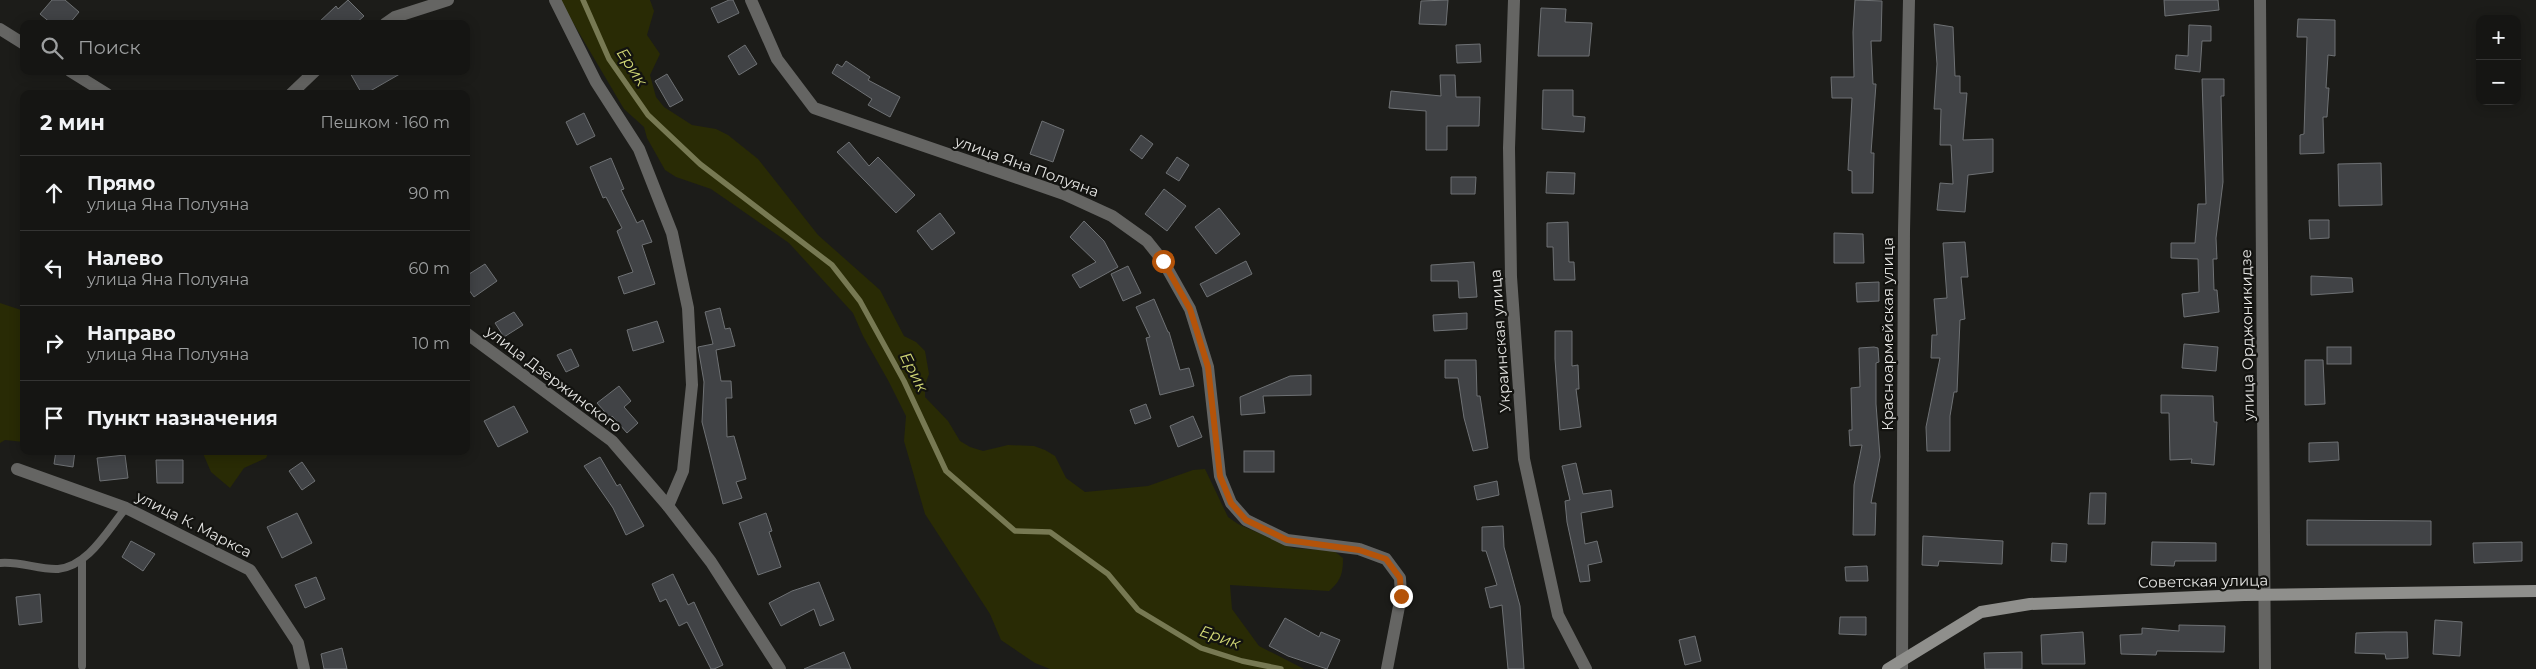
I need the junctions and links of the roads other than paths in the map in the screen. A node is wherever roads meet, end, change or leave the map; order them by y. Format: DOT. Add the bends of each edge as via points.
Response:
graph roads {
  1 [pos="448,0"];
  2 [pos="555,0"];
  3 [pos="751,0"];
  4 [pos="1514,0"];
  5 [pos="1909,0"];
  6 [pos="2260,0"];
  7 [pos="391,20"];
  8 [pos="0,30"];
  9 [pos="20,42"];
  10 [pos="76,75"];
  11 [pos="311,75"];
  12 [pos="101,90"];
  13 [pos="295,90"];
  14 [pos="470,336"];
  15 [pos="17,469"];
  16 [pos="668,506"];
  17 [pos="126,508"];
  18 [pos="82,561"];
  19 [pos="0,564"];
  20 [pos="2536,591"];
  21 [pos="2266,596"];
  22 [pos="1903,664"];
  23 [pos="82,666"];
  24 [pos="304,669"];
  25 [pos="780,669"];
  26 [pos="1386,669"];
  27 [pos="1586,669"];
  28 [pos="1888,669"];
  29 [pos="2265,669"];
  1 -- 7 [label="street"];
  2 -- 16 [label="street" via="596,82 639,149 672,233 688,308 692,385 683,471"];
  3 -- 26 [label="street, улица Яна Полуяна" via="777,59 814,108 1064,194 1112,216 1147,241 1163,261 1190,309 1208,367 1220,476 1231,503 1246,520 1287,540 1359,550 1386,559 1400,578 1401,596"];
  4 -- 27 [label="street, Украинская улица" via="1509,148 1511,276 1524,459 1558,615"];
  5 -- 22 [label="street, Красноармейская улица" via="1904,241"];
  6 -- 21 [label="street, улица Орджоникидзе"];
  8 -- 9 [label="street"];
  10 -- 12 [label="street"];
  11 -- 13 [label="street"];
  14 -- 16 [label="street, улица Дзержинского" via="612,441"];
  15 -- 17 [label="street, улица К. Маркса"];
  16 -- 25 [label="street, улица Дзержинского" via="711,562"];
  17 -- 18 [label="lane"];
  17 -- 24 [label="street, улица К. Маркса" via="250,570 298,644"];
  18 -- 19 [label="lane" via="58,569 14,562"];
  18 -- 23 [label="lane"];
  20 -- 21 [label="street, Советская улица"];
  21 -- 22 [label="street, Советская улица" via="2244,594 2030,604 1981,612"];
  21 -- 29 [label="street, улица Орджоникидзе"];
  22 -- 28 [label="street, Советская улица"];
}
